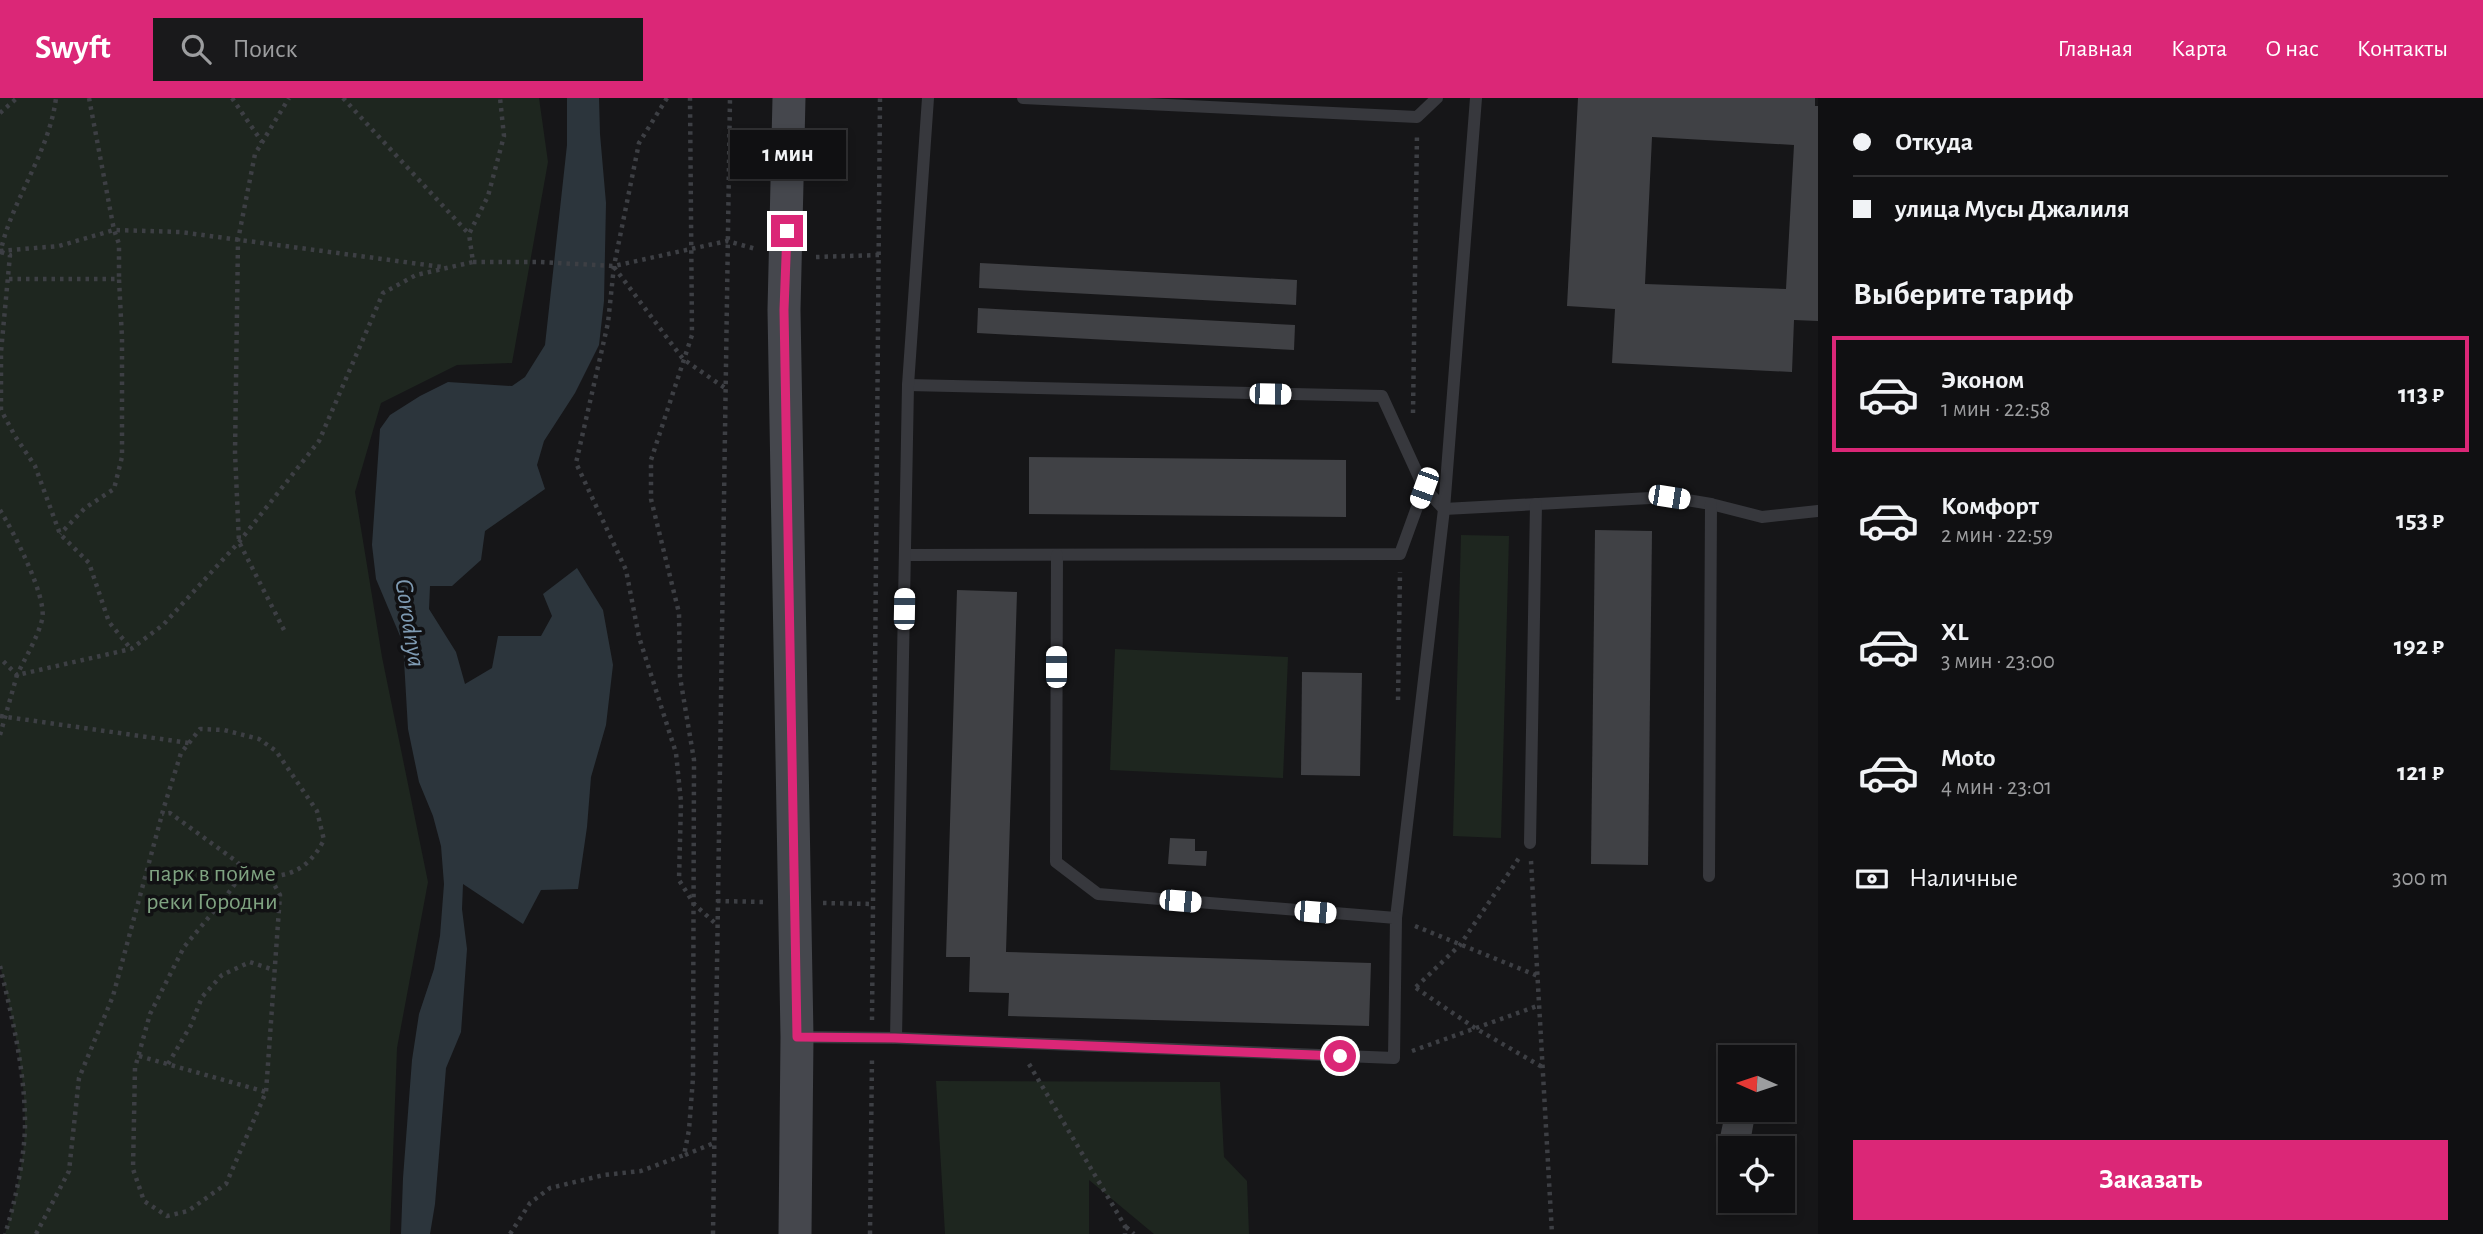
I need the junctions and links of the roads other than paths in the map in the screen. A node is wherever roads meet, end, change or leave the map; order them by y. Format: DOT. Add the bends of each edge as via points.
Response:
graph roads {
  1 [pos="789,98"];
  2 [pos="928,98"];
  3 [pos="1023,98"];
  4 [pos="1437,98"];
  5 [pos="1476,98"];
  6 [pos="908,385"];
  7 [pos="1424,488"];
  8 [pos="1536,504"];
  9 [pos="1711,504"];
  10 [pos="1444,509"];
  11 [pos="1818,511"];
  12 [pos="905,555"];
  13 [pos="1057,555"];
  14 [pos="1530,843"];
  15 [pos="1709,876"];
  16 [pos="1396,919"];
  17 [pos="797,1037"];
  18 [pos="895,1038"];
  19 [pos="795,1234"];
  1 -- 17 [label="main road" via="784,310"];
  2 -- 6 [label="lane"];
  3 -- 4 [label="lane" via="1417,117"];
  5 -- 10 [label="lane"];
  6 -- 7 [label="lane" via="1382,396"];
  6 -- 12 [label="lane"];
  7 -- 10 [label="lane"];
  7 -- 13 [label="lane" via="1400,554"];
  8 -- 9 [label="lane" via="1669,497"];
  8 -- 10 [label="lane"];
  8 -- 14 [label="lane"];
  9 -- 11 [label="lane" via="1762,517"];
  9 -- 15 [label="lane"];
  10 -- 16 [label="lane"];
  12 -- 13 [label="lane"];
  12 -- 18 [label="lane"];
  13 -- 16 [label="lane" via="1056,862 1098,894"];
  16 -- 18 [label="lane" via="1394,1058"];
  17 -- 18 [label="lane"];
  17 -- 19 [label="main road"];
}
